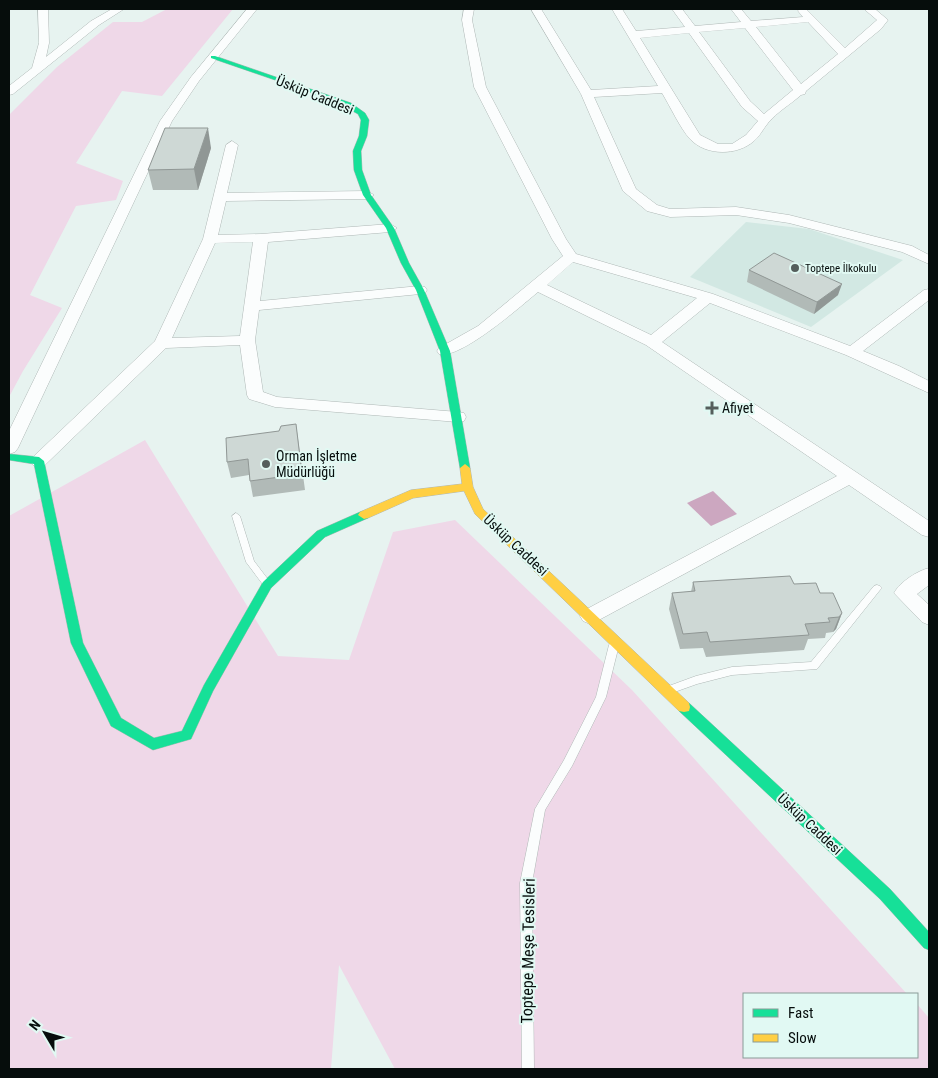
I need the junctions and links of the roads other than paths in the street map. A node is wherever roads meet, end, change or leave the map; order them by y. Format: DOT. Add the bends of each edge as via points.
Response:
graph roads {
  1 [pos="43,9"];
  2 [pos="119,9"];
  3 [pos="252,9"];
  4 [pos="468,9"];
  5 [pos="536,9"];
  6 [pos="618,9"];
  7 [pos="677,9"];
  8 [pos="736,9"];
  9 [pos="801,9"];
  10 [pos="869,9"];
  11 [pos="86,15"];
  12 [pos="811,20"];
  13 [pos="750,25"];
  14 [pos="691,30"];
  15 [pos="633,35"];
  16 [pos="844,54"];
  17 [pos="213,57"];
  18 [pos="47,61"];
  19 [pos="37,69"];
  20 [pos="666,89"];
  21 [pos="9,92"];
  22 [pos="801,92"];
  23 [pos="587,94"];
  24 [pos="764,120"];
  25 [pos="232,145"];
  26 [pos="366,195"];
  27 [pos="220,197"];
  28 [pos="390,228"];
  29 [pos="261,238"];
  30 [pos="210,239"];
  31 [pos="571,257"];
  32 [pos="929,260"];
  33 [pos="537,286"];
  34 [pos="420,290"];
  35 [pos="929,293"];
  36 [pos="708,297"];
  37 [pos="252,306"];
  38 [pos="248,340"];
  39 [pos="652,342"];
  40 [pos="162,343"];
  41 [pos="445,351"];
  42 [pos="852,352"];
  43 [pos="929,388"];
  44 [pos="458,417"];
  45 [pos="9,448"];
  46 [pos="9,457"];
  47 [pos="39,461"];
  48 [pos="849,477"];
  49 [pos="468,486"];
  50 [pos="236,516"];
  51 [pos="929,530"];
  52 [pos="929,575"];
  53 [pos="267,585"];
  54 [pos="877,588"];
  55 [pos="590,616"];
  56 [pos="929,617"];
  57 [pos="614,642"];
  58 [pos="666,691"];
  59 [pos="929,943"];
  60 [pos="528,1069"];
  1 -- 19 [label="street" via="44,43"];
  2 -- 18 [label="street" via="95,23"];
  3 -- 17 [label="street"];
  4 -- 31 [label="street" via="467,20 480,87"];
  5 -- 23 [label="street"];
  6 -- 15 [label="street"];
  7 -- 14 [label="street"];
  8 -- 13 [label="street"];
  9 -- 12 [label="street"];
  10 -- 16 [label="street" via="883,20"];
  11 -- 18 [label="street"];
  12 -- 13 [label="street"];
  12 -- 16 [label="street"];
  13 -- 14 [label="street"];
  13 -- 22 [label="street"];
  14 -- 15 [label="street"];
  14 -- 24 [label="street" via="746,104"];
  15 -- 20 [label="street"];
  16 -- 22 [label="street"];
  17 -- 26 [label="street, Üsküp Caddesi" via="314,92 361,113 365,120 357,150 358,170"];
  17 -- 45 [label="street" via="166,121"];
  18 -- 19 [label="street"];
  19 -- 21 [label="street"];
  20 -- 23 [label="street"];
  20 -- 24 [label="street" via="695,137 704,144 719,148 739,147 756,135"];
  22 -- 24 [label="street"];
  23 -- 32 [label="street" via="630,191 652,208 670,213 736,211 789,218 907,249"];
  25 -- 27 [label="street"];
  26 -- 27 [label="street"];
  26 -- 28 [label="street, Üsküp Caddesi"];
  27 -- 30 [label="street"];
  28 -- 29 [label="street"];
  28 -- 34 [label="street, Üsküp Caddesi"];
  29 -- 30 [label="street"];
  29 -- 37 [label="street"];
  30 -- 40 [label="street"];
  31 -- 33 [label="street"];
  31 -- 36 [label="street"];
  33 -- 39 [label="street"];
  33 -- 41 [label="street" via="483,329"];
  34 -- 37 [label="street"];
  34 -- 41 [label="street, Üsküp Caddesi"];
  35 -- 42 [label="street"];
  36 -- 39 [label="street"];
  36 -- 42 [label="street"];
  37 -- 38 [label="street"];
  38 -- 40 [label="street"];
  38 -- 44 [label="street" via="255,395 275,402"];
  39 -- 48 [label="street"];
  40 -- 47 [label="street"];
  41 -- 44 [label="street, Üsküp Caddesi"];
  42 -- 43 [label="street"];
  44 -- 49 [label="street, Üsküp Caddesi"];
  46 -- 47 [label="street"];
  47 -- 53 [label="street" via="77,643 116,722 153,744 186,735"];
  48 -- 51 [label="street"];
  48 -- 55 [label="street"];
  49 -- 53 [label="street" via="411,494 320,534"];
  49 -- 55 [label="street, Üsküp Caddesi" via="479,511"];
  50 -- 53 [label="lane" via="250,562"];
  52 -- 56 [label="street" via="904,593"];
  54 -- 58 [label="lane" via="814,666 732,671"];
  55 -- 57 [label="street, Üsküp Caddesi"];
  57 -- 58 [label="street, Üsküp Caddesi"];
  57 -- 60 [label="lane, Toptepe Meşe Tesisleri" via="601,697 568,763 540,808 526,883"];
  58 -- 59 [label="street, Üsküp Caddesi" via="885,894"];
}
